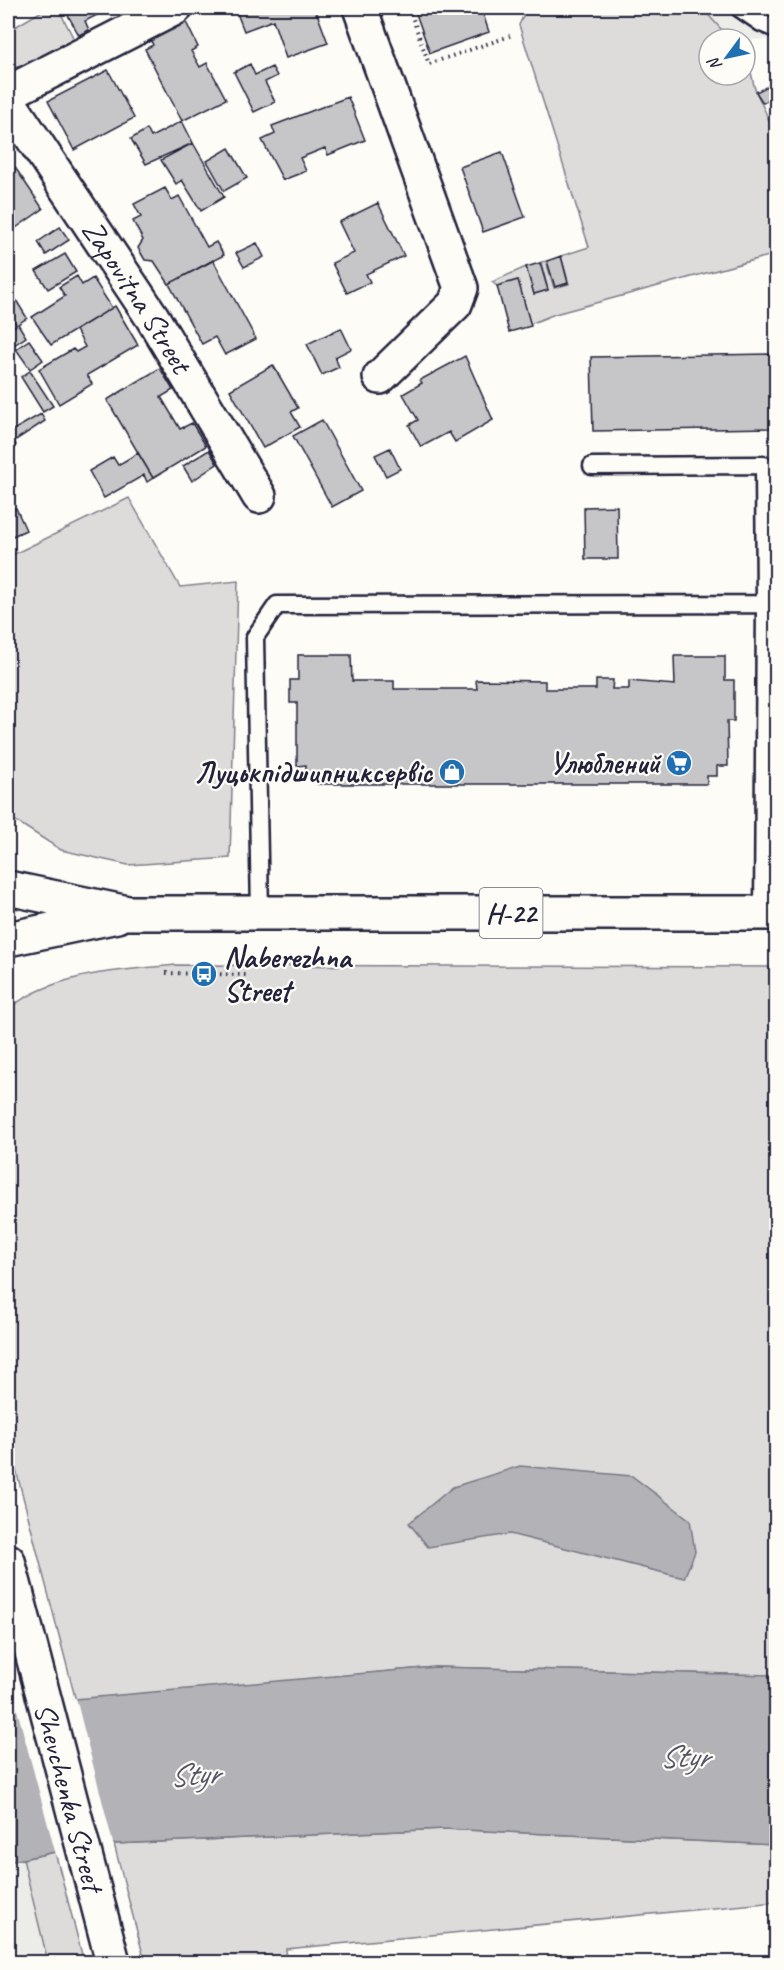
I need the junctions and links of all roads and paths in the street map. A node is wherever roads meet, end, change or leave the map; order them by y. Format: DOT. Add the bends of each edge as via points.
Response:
graph roads {
  1 [pos="175,8"];
  2 [pos="360,8"];
  3 [pos="409,8"];
  4 [pos="739,8"];
  5 [pos="777,29"];
  6 [pos="510,36"];
  7 [pos="8,93"];
  8 [pos="8,101"];
  9 [pos="380,377"];
  10 [pos="592,466"];
  11 [pos="259,496"];
  12 [pos="771,608"];
  13 [pos="8,888"];
  14 [pos="260,913"];
  15 [pos="770,913"];
  16 [pos="128,914"];
  17 [pos="8,939"];
  18 [pos="166,973"];
  19 [pos="247,975"];
  20 [pos="8,1561"];
  21 [pos="113,1962"];
  1 -- 7 [label="street"];
  2 -- 9 [label="street" via="461,288 456,304"];
  3 -- 6 [label="path" via="429,64"];
  4 -- 5 [label="lane"];
  8 -- 11 [label="street, Zapovitna Street" via="152,317"];
  10 -- 12 [label="lane" via="764,465"];
  12 -- 14 [label="lane" via="277,605 255,637"];
  12 -- 15 [label="lane"];
  13 -- 16 [label="street, Н-22"];
  14 -- 15 [label="street, Н-22"];
  14 -- 16 [label="street, Н-22"];
  16 -- 17 [label="street, Н-22"];
  18 -- 19 [label="path"];
  20 -- 21 [label="street, Shevchenka Street"];
}
